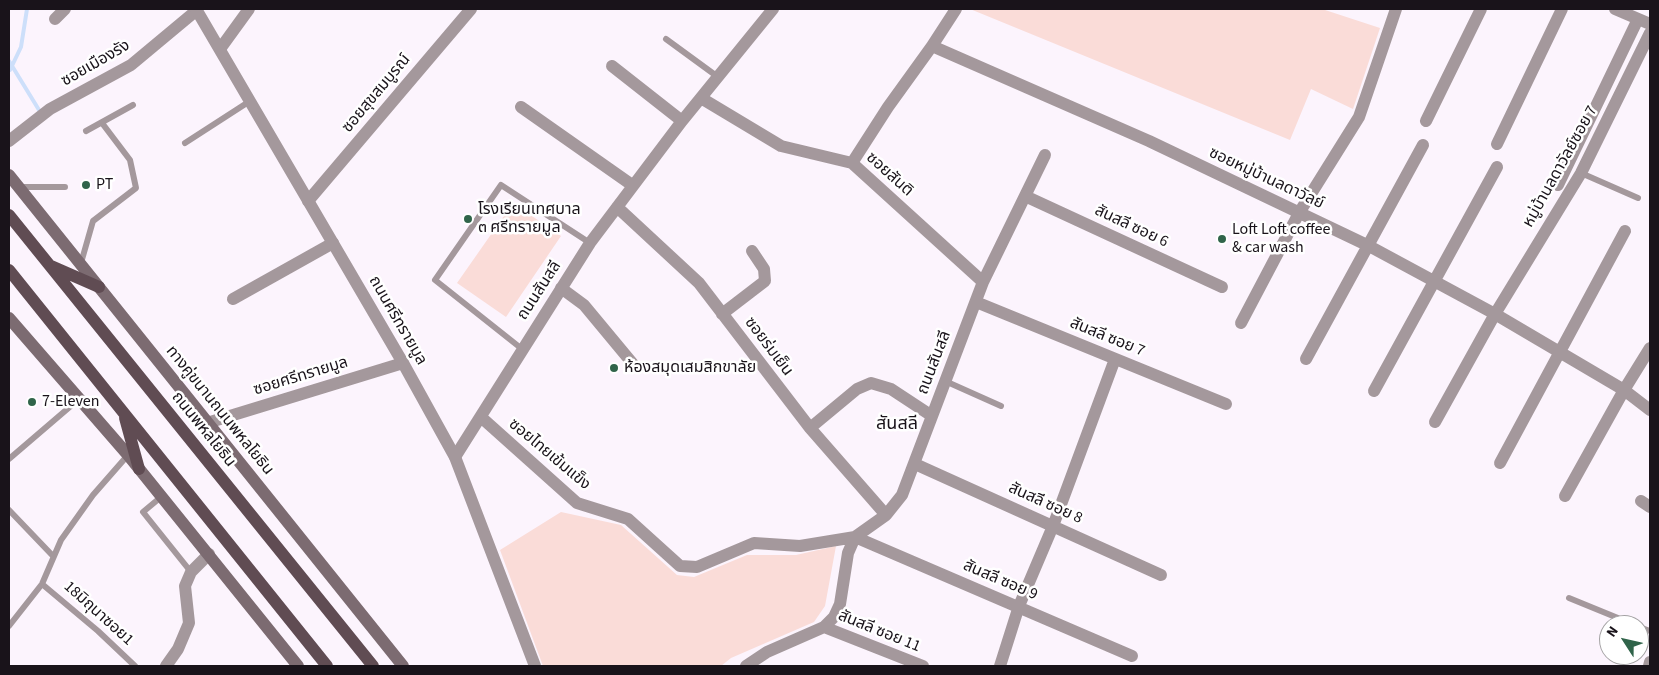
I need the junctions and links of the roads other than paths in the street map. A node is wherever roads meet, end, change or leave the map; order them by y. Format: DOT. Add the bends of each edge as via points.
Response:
graph roads {
  1 [pos="65,9"];
  2 [pos="249,9"];
  3 [pos="471,9"];
  4 [pos="773,9"];
  5 [pos="956,9"];
  6 [pos="1396,9"];
  7 [pos="1481,9"];
  8 [pos="1562,9"];
  9 [pos="1615,9"];
  10 [pos="196,10"];
  11 [pos="55,19"];
  12 [pos="1638,19"];
  13 [pos="1650,24"];
  14 [pos="1650,33"];
  15 [pos="666,39"];
  16 [pos="932,46"];
  17 [pos="220,49"];
  18 [pos="612,66"];
  19 [pos="718,77"];
  20 [pos="701,98"];
  21 [pos="250,101"];
  22 [pos="133,105"];
  23 [pos="521,107"];
  24 [pos="682,120"];
  25 [pos="1426,121"];
  26 [pos="102,122"];
  27 [pos="86,131"];
  28 [pos="9,141"];
  29 [pos="186,144"];
  30 [pos="1497,144"];
  31 [pos="1423,145"];
  32 [pos="1045,155"];
  33 [pos="852,163"];
  34 [pos="1497,168"];
  35 [pos="1581,173"];
  36 [pos="9,175"];
  37 [pos="632,185"];
  38 [pos="1558,185"];
  39 [pos="18,187"];
  40 [pos="65,187"];
  41 [pos="1025,196"];
  42 [pos="1638,198"];
  43 [pos="308,201"];
  44 [pos="617,207"];
  45 [pos="1299,212"];
  46 [pos="9,215"];
  47 [pos="1625,231"];
  48 [pos="333,243"];
  49 [pos="590,243"];
  50 [pos="1369,246"];
  51 [pos="752,251"];
  52 [pos="80,264"];
  53 [pos="49,265"];
  54 [pos="9,270"];
  55 [pos="1433,281"];
  56 [pos="984,282"];
  57 [pos="99,287"];
  58 [pos="1222,287"];
  59 [pos="561,288"];
  60 [pos="233,299"];
  61 [pos="976,302"];
  62 [pos="722,314"];
  63 [pos="1494,314"];
  64 [pos="9,318"];
  65 [pos="1241,323"];
  66 [pos="1650,348"];
  67 [pos="522,349"];
  68 [pos="1560,352"];
  69 [pos="1115,359"];
  70 [pos="1306,359"];
  71 [pos="403,363"];
  72 [pos="632,364"];
  73 [pos="944,380"];
  74 [pos="1624,390"];
  75 [pos="1374,391"];
  76 [pos="79,399"];
  77 [pos="1226,404"];
  78 [pos="1001,406"];
  79 [pos="1650,410"];
  80 [pos="124,413"];
  81 [pos="932,416"];
  82 [pos="482,418"];
  83 [pos="1435,422"];
  84 [pos="207,423"];
  85 [pos="810,428"];
  86 [pos="128,455"];
  87 [pos="455,457"];
  88 [pos="9,459"];
  89 [pos="1500,463"];
  90 [pos="915,464"];
  91 [pos="140,470"];
  92 [pos="1565,496"];
  93 [pos="161,497"];
  94 [pos="9,510"];
  95 [pos="886,514"];
  96 [pos="1053,526"];
  97 [pos="856,537"];
  98 [pos="209,554"];
  99 [pos="53,556"];
  100 [pos="190,572"];
  101 [pos="1161,575"];
  102 [pos="42,584"];
  103 [pos="1569,598"];
  104 [pos="1019,606"];
  105 [pos="1611,615"];
  106 [pos="9,626"];
  107 [pos="824,627"];
  108 [pos="1132,656"];
  109 [pos="1650,662"];
  110 [pos="135,666"];
  111 [pos="166,666"];
  112 [pos="298,666"];
  113 [pos="327,666"];
  114 [pos="373,666"];
  115 [pos="403,666"];
  116 [pos="535,666"];
  117 [pos="746,666"];
  118 [pos="923,666"];
  119 [pos="1000,666"];
  120 [pos="1649,666"];
  1 -- 11 [label="street"];
  2 -- 17 [label="street"];
  3 -- 43 [label="street, ซอยสุขสมบูรณ์"];
  4 -- 19 [label="street, ถนนสันสลี"];
  5 -- 16 [label="street"];
  6 -- 45 [label="street" via="1359,117"];
  7 -- 25 [label="street"];
  8 -- 30 [label="street"];
  9 -- 12 [label="street"];
  10 -- 17 [label="street, ถนนศรีทรายมูล"];
  10 -- 28 [label="street, ซอยเมืองรัง" via="132,65 50,109"];
  12 -- 13 [label="street"];
  12 -- 38 [label="street"];
  14 -- 35 [label="street, หมู่บ้านลดาวัลย์ซอย 7"];
  15 -- 19 [label="lane"];
  16 -- 33 [label="street"];
  16 -- 45 [label="street, ซอยหมู่บ้านลดาวัลย์" via="1149,141"];
  17 -- 21 [label="street, ถนนศรีทรายมูล"];
  18 -- 24 [label="street"];
  19 -- 20 [label="street, ถนนสันสลี"];
  20 -- 24 [label="street, ถนนสันสลี"];
  20 -- 33 [label="street, ซอยสันติ" via="781,146"];
  21 -- 29 [label="lane"];
  21 -- 43 [label="street, ถนนศรีทรายมูล"];
  22 -- 26 [label="lane"];
  23 -- 37 [label="street"];
  24 -- 37 [label="street, ถนนสันสลี"];
  26 -- 27 [label="lane"];
  26 -- 52 [label="lane" via="130,160 136,188 93,221"];
  31 -- 50 [label="street"];
  32 -- 41 [label="street, ถนนสันสลี"];
  33 -- 56 [label="street, ซอยสันติ"];
  34 -- 55 [label="street"];
  35 -- 42 [label="lane"];
  35 -- 63 [label="street, หมู่บ้านลดาวัลย์ซอย 7"];
  36 -- 39 [label="main road, ทางคู่ขนานถนนพหลโยธิน"];
  37 -- 44 [label="street, ถนนสันสลี"];
  39 -- 40 [label="lane"];
  39 -- 52 [label="main road, ทางคู่ขนานถนนพหลโยธิน"];
  41 -- 56 [label="street, ถนนสันสลี"];
  41 -- 58 [label="street, สันสลี ซอย 6"];
  43 -- 48 [label="street, ถนนศรีทรายมูล"];
  44 -- 49 [label="street, ถนนสันสลี"];
  44 -- 62 [label="street, ซอยร่มเย็น" via="699,283"];
  45 -- 50 [label="street, ซอยหมู่บ้านลดาวัลย์"];
  45 -- 65 [label="street"];
  46 -- 53 [label="main road, ถนนพหลโยธิน"];
  47 -- 68 [label="street"];
  48 -- 60 [label="street"];
  48 -- 71 [label="street, ถนนศรีทรายมูล"];
  49 -- 59 [label="street, ถนนสันสลี"];
  49 -- 67 [label="lane" via="501,186 435,280"];
  50 -- 55 [label="street, ซอยหมู่บ้านลดาวัลย์"];
  50 -- 70 [label="street"];
  51 -- 62 [label="street" via="764,269 765,281"];
  52 -- 57 [label="main road, ทางคู่ขนานถนนพหลโยธิน"];
  53 -- 57 [label="main road"];
  53 -- 114 [label="main road, ถนนพหลโยธิน"];
  54 -- 80 [label="main road"];
  55 -- 63 [label="street, ซอยหมู่บ้านลดาวัลย์"];
  55 -- 75 [label="street"];
  56 -- 61 [label="street, ถนนสันสลี"];
  57 -- 84 [label="main road, ทางคู่ขนานถนนพหลโยธิน"];
  59 -- 67 [label="street, ถนนสันสลี"];
  59 -- 72 [label="street" via="584,305"];
  61 -- 69 [label="street, สันสลี ซอย 7"];
  61 -- 73 [label="street, ถนนสันสลี"];
  62 -- 85 [label="street, ซอยร่มเย็น"];
  63 -- 68 [label="street, ซอยหมู่บ้านลดาวัลย์"];
  63 -- 83 [label="street, หมู่บ้านลดาวัลย์ซอย 7"];
  64 -- 76 [label="main road"];
  66 -- 74 [label="street"];
  67 -- 82 [label="street, ถนนสันสลี"];
  68 -- 74 [label="street, ซอยหมู่บ้านลดาวัลย์"];
  68 -- 89 [label="street"];
  69 -- 77 [label="street, สันสลี ซอย 7"];
  69 -- 96 [label="street"];
  71 -- 84 [label="street, ซอยศรีทรายมูล"];
  71 -- 87 [label="street, ถนนศรีทรายมูล"];
  73 -- 78 [label="lane"];
  73 -- 81 [label="street, ถนนสันสลี"];
  74 -- 79 [label="street, ซอยหมู่บ้านลดาวัลย์"];
  74 -- 92 [label="street"];
  76 -- 86 [label="main road"];
  76 -- 88 [label="lane"];
  80 -- 91 [label="main road"];
  80 -- 113 [label="main road"];
  81 -- 85 [label="street" via="891,388 871,383 857,389"];
  81 -- 90 [label="street, ถนนสันสลี"];
  82 -- 87 [label="street, ถนนสันสลี"];
  82 -- 97 [label="street, ซอยไทยเข้มแข็ง" via="577,503 628,519 680,566 697,567 754,543 800,546"];
  84 -- 115 [label="main road, ทางคู่ขนานถนนพหลโยธิน"];
  85 -- 95 [label="street, ซอยร่มเย็น"];
  86 -- 91 [label="main road"];
  86 -- 99 [label="lane" via="93,495"];
  87 -- 116 [label="street, ถนนศรีทรายมูล"];
  90 -- 95 [label="street, ถนนสันสลี" via="902,495"];
  90 -- 96 [label="street, สันสลี ซอย 8"];
  91 -- 93 [label="main road"];
  93 -- 98 [label="main road"];
  93 -- 100 [label="lane" via="144,512"];
  94 -- 99 [label="lane"];
  95 -- 97 [label="street, ถนนสันสลี"];
  96 -- 101 [label="street, สันสลี ซอย 8"];
  96 -- 104 [label="street"];
  97 -- 104 [label="street, สันสลี ซอย 9"];
  97 -- 107 [label="street" via="848,553 840,604 834,618"];
  98 -- 100 [label="street"];
  98 -- 112 [label="main road"];
  99 -- 102 [label="lane"];
  100 -- 111 [label="street" via="185,586 189,623 178,649"];
  102 -- 106 [label="lane"];
  102 -- 110 [label="lane, 18มิถุนาซอย1"];
  103 -- 105 [label="lane"];
  104 -- 108 [label="street, สันสลี ซอย 9"];
  104 -- 119 [label="street"];
  107 -- 117 [label="street" via="767,652"];
  107 -- 118 [label="street, สันสลี ซอย 11"];
  109 -- 120 [label="street"];
}
